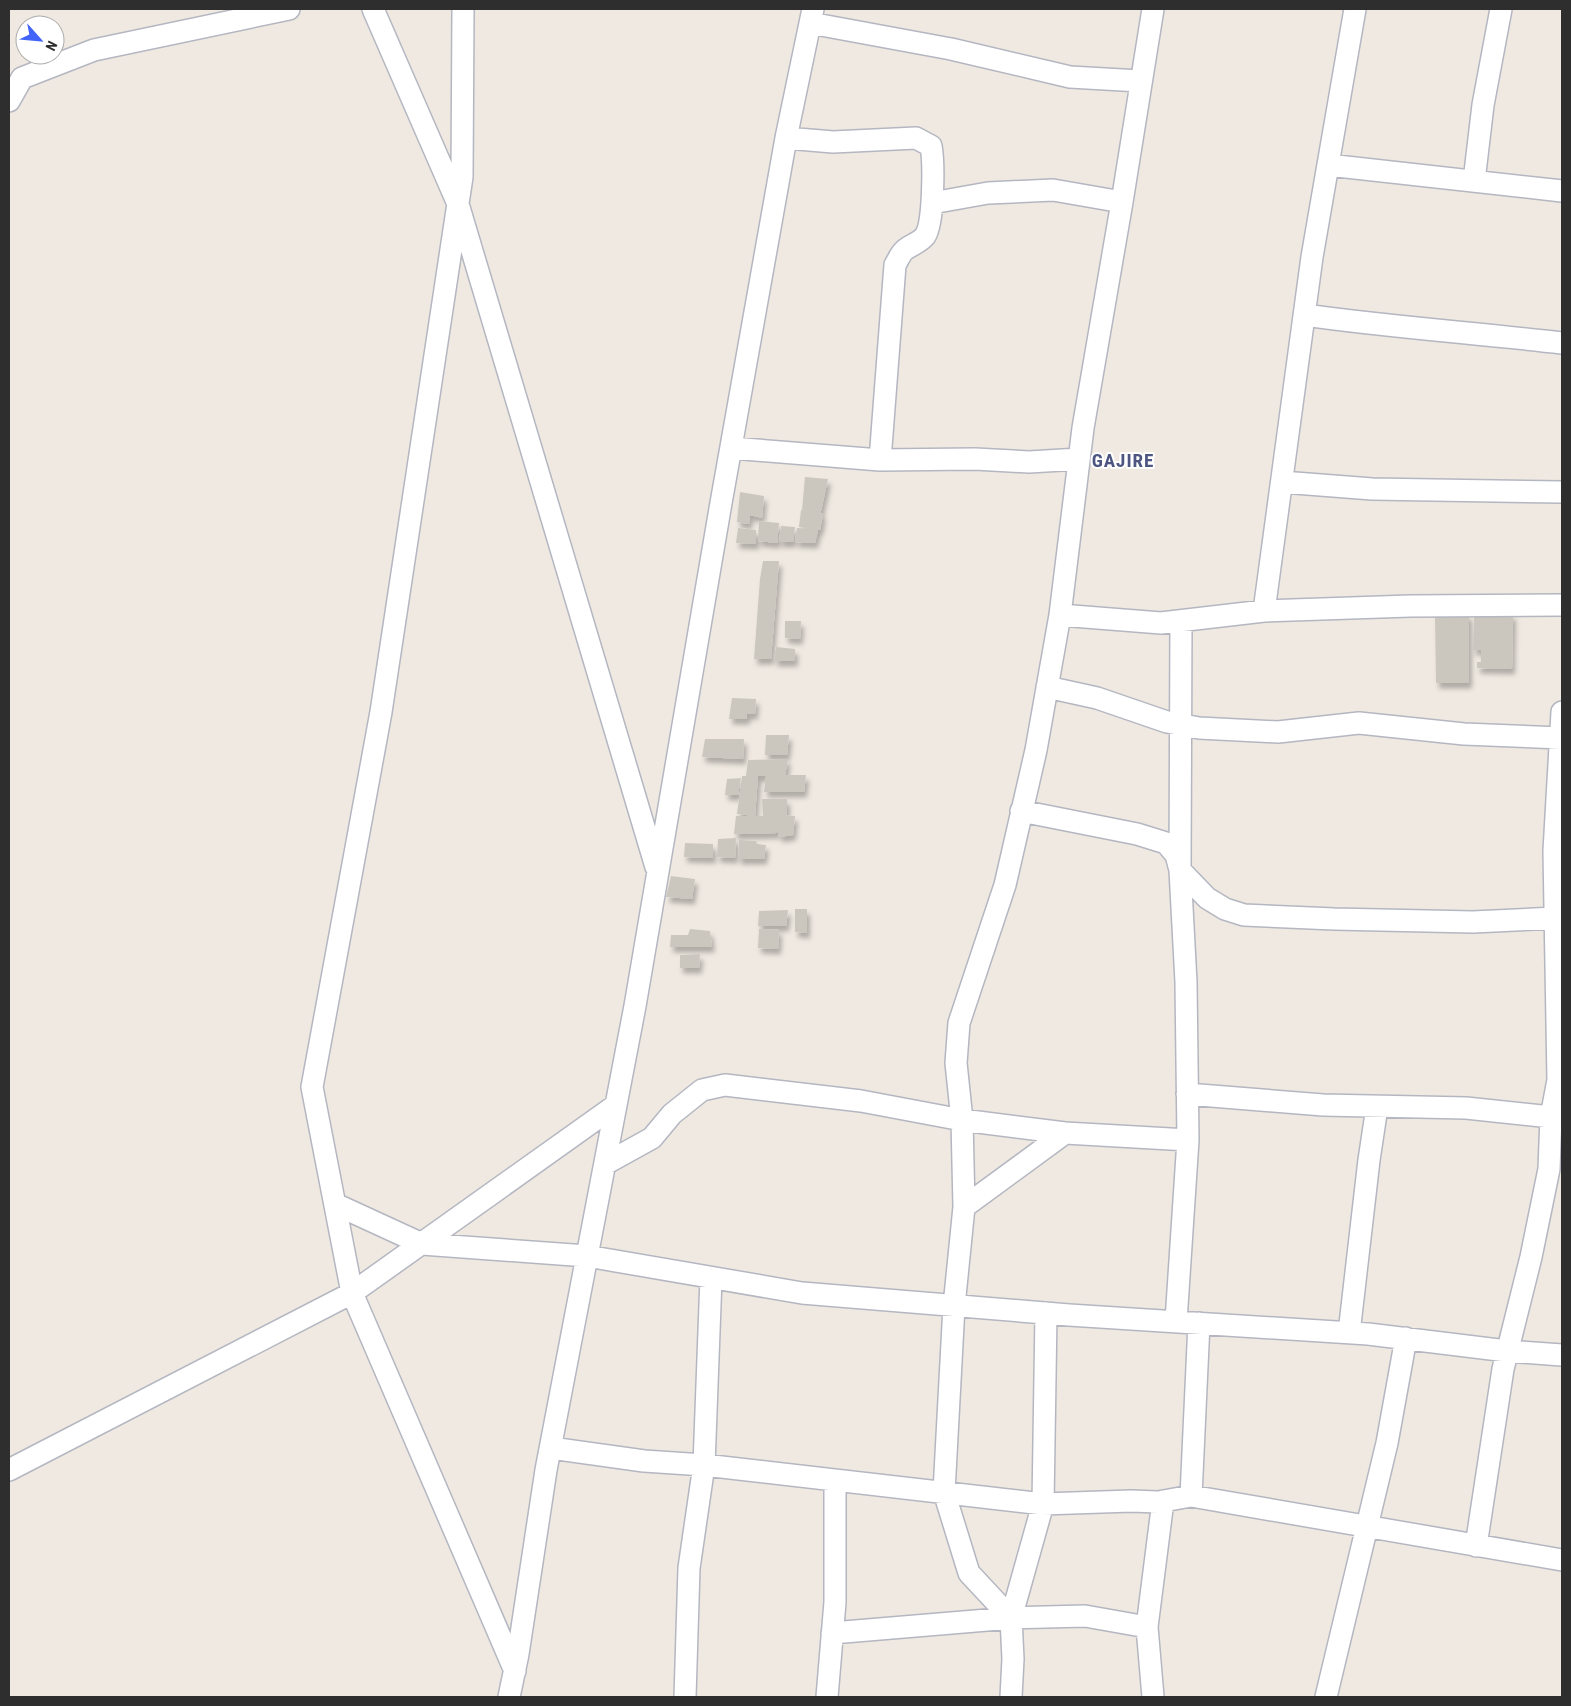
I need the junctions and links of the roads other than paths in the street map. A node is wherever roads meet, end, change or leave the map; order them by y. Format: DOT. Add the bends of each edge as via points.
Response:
graph roads {
  1 [pos="289,9"];
  2 [pos="373,9"];
  3 [pos="463,9"];
  4 [pos="1153,9"];
  5 [pos="1355,9"];
  6 [pos="1500,9"];
  7 [pos="812,16"];
  8 [pos="1140,81"];
  9 [pos="9,101"];
  10 [pos="786,138"];
  11 [pos="1328,165"];
  12 [pos="1474,181"];
  13 [pos="1562,191"];
  14 [pos="1122,202"];
  15 [pos="932,203"];
  16 [pos="458,204"];
  17 [pos="1304,315"];
  18 [pos="1562,344"];
  19 [pos="731,448"];
  20 [pos="1079,459"];
  21 [pos="880,460"];
  22 [pos="1282,482"];
  23 [pos="1562,492"];
  24 [pos="1562,605"];
  25 [pos="1264,611"];
  26 [pos="1060,615"];
  27 [pos="1181,621"];
  28 [pos="1047,687"];
  29 [pos="1562,712"];
  30 [pos="1180,724"];
  31 [pos="1560,738"];
  32 [pos="1021,811"];
  33 [pos="1180,870"];
  34 [pos="658,872"];
  35 [pos="1555,918"];
  36 [pos="1560,997"];
  37 [pos="1187,1094"];
  38 [pos="616,1105"];
  39 [pos="1378,1107"];
  40 [pos="1551,1117"];
  41 [pos="962,1120"];
  42 [pos="1065,1133"];
  43 [pos="1188,1140"];
  44 [pos="605,1164"];
  45 [pos="1556,1170"];
  46 [pos="335,1204"];
  47 [pos="964,1207"];
  48 [pos="422,1244"];
  49 [pos="587,1256"];
  50 [pos="711,1278"];
  51 [pos="352,1294"];
  52 [pos="954,1306"];
  53 [pos="1046,1313"];
  54 [pos="1176,1321"];
  55 [pos="1199,1323"];
  56 [pos="1349,1333"];
  57 [pos="1406,1338"];
  58 [pos="1507,1351"];
  59 [pos="1562,1355"];
  60 [pos="551,1448"];
  61 [pos="704,1465"];
  62 [pos="9,1470"];
  63 [pos="835,1480"];
  64 [pos="944,1492"];
  65 [pos="1191,1496"];
  66 [pos="1163,1501"];
  67 [pos="1043,1504"];
  68 [pos="1368,1526"];
  69 [pos="1476,1546"];
  70 [pos="1562,1560"];
  71 [pos="1011,1618"];
  72 [pos="1147,1627"];
  73 [pos="832,1633"];
  74 [pos="515,1670"];
  75 [pos="510,1697"];
  76 [pos="685,1697"];
  77 [pos="827,1697"];
  78 [pos="1011,1697"];
  79 [pos="1153,1697"];
  80 [pos="1326,1697"];
  1 -- 9 [label="street" via="94,50 22,78"];
  2 -- 16 [label="street"];
  3 -- 16 [label="street" via="462,177"];
  4 -- 8 [label="street"];
  5 -- 11 [label="street"];
  6 -- 12 [label="street"];
  7 -- 8 [label="street" via="1070,77"];
  7 -- 10 [label="street"];
  8 -- 14 [label="street"];
  10 -- 15 [label="street" via="832,142 916,138 931,146"];
  10 -- 19 [label="street"];
  11 -- 12 [label="street"];
  11 -- 17 [label="street"];
  12 -- 13 [label="street"];
  14 -- 15 [label="street" via="1053,190 988,193"];
  14 -- 20 [label="street"];
  15 -- 21 [label="street" via="927,233 919,243 904,250 895,265"];
  16 -- 34 [label="street"];
  16 -- 46 [label="street" via="381,712 312,1087"];
  17 -- 18 [label="street"];
  17 -- 22 [label="street"];
  19 -- 21 [label="street"];
  19 -- 34 [label="street"];
  20 -- 21 [label="street" via="1029,462"];
  20 -- 26 [label="street"];
  22 -- 23 [label="street" via="1372,489"];
  22 -- 25 [label="street"];
  24 -- 25 [label="street"];
  25 -- 27 [label="street"];
  26 -- 27 [label="street" via="1161,623"];
  26 -- 28 [label="street"];
  27 -- 30 [label="street"];
  28 -- 30 [label="street" via="1097,698"];
  28 -- 32 [label="street"];
  29 -- 31 [label="street"];
  30 -- 31 [label="street" via="1278,732 1359,723 1464,734"];
  30 -- 33 [label="street"];
  31 -- 35 [label="street" via="1554,852"];
  32 -- 33 [label="street" via="1137,834 1166,843 1176,855"];
  32 -- 41 [label="street" via="1005,885 959,1023 956,1063"];
  33 -- 35 [label="street" via="1207,898 1225,909 1256,917 1473,922"];
  33 -- 37 [label="street"];
  34 -- 38 [label="street"];
  35 -- 36 [label="street"];
  36 -- 40 [label="street" via="1558,1080"];
  37 -- 39 [label="street"];
  37 -- 43 [label="street"];
  38 -- 44 [label="street"];
  38 -- 48 [label="street"];
  39 -- 40 [label="street" via="1466,1108"];
  39 -- 56 [label="street"];
  40 -- 45 [label="street"];
  41 -- 42 [label="street"];
  41 -- 44 [label="street" via="861,1101 725,1085 702,1090 672,1114 652,1138"];
  41 -- 47 [label="street"];
  42 -- 43 [label="street"];
  42 -- 47 [label="street"];
  43 -- 54 [label="street"];
  44 -- 49 [label="street"];
  45 -- 58 [label="street"];
  46 -- 48 [label="street"];
  46 -- 51 [label="street"];
  47 -- 52 [label="street"];
  48 -- 49 [label="street"];
  48 -- 51 [label="street"];
  49 -- 50 [label="street"];
  49 -- 60 [label="street"];
  50 -- 52 [label="street" via="802,1293"];
  50 -- 61 [label="street"];
  51 -- 62 [label="street"];
  51 -- 74 [label="street"];
  52 -- 53 [label="street"];
  52 -- 64 [label="street"];
  53 -- 54 [label="street"];
  53 -- 67 [label="street"];
  54 -- 55 [label="street"];
  55 -- 56 [label="street"];
  55 -- 65 [label="street"];
  56 -- 57 [label="street"];
  57 -- 58 [label="street"];
  57 -- 68 [label="street"];
  58 -- 59 [label="street"];
  58 -- 69 [label="street"];
  60 -- 61 [label="street" via="644,1461"];
  60 -- 74 [label="street"];
  61 -- 63 [label="street"];
  61 -- 76 [label="street" via="689,1568"];
  63 -- 64 [label="street"];
  63 -- 73 [label="street"];
  64 -- 67 [label="street"];
  64 -- 71 [label="street" via="969,1574"];
  65 -- 66 [label="street"];
  65 -- 68 [label="street"];
  66 -- 67 [label="street"];
  66 -- 72 [label="street"];
  67 -- 71 [label="street"];
  68 -- 69 [label="street"];
  68 -- 80 [label="street"];
  69 -- 70 [label="street"];
  71 -- 72 [label="street" via="1085,1616"];
  71 -- 73 [label="street"];
  71 -- 78 [label="street"];
  72 -- 79 [label="street"];
  73 -- 77 [label="street"];
  74 -- 75 [label="street"];
}
